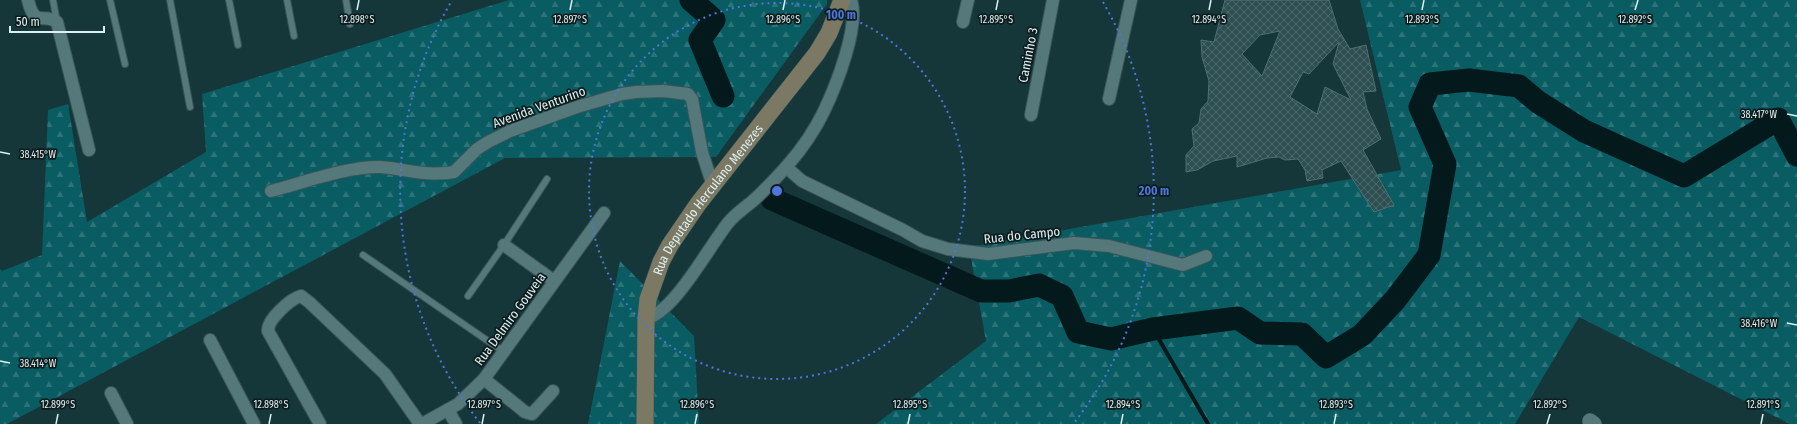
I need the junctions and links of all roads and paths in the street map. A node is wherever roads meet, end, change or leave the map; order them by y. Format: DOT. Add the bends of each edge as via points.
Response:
graph roads {
  1 [pos="28,0"];
  2 [pos="53,0"];
  3 [pos="110,0"];
  4 [pos="170,0"];
  5 [pos="229,0"];
  6 [pos="287,0"];
  7 [pos="346,0"];
  8 [pos="842,0"];
  9 [pos="851,0"];
  10 [pos="968,0"];
  11 [pos="1053,0"];
  12 [pos="1131,0"];
  13 [pos="57,22"];
  14 [pos="964,22"];
  15 [pos="350,24"];
  16 [pos="294,36"];
  17 [pos="238,45"];
  18 [pos="125,64"];
  19 [pos="1109,99"];
  20 [pos="190,107"];
  21 [pos="1031,115"];
  22 [pos="89,150"];
  23 [pos="786,166"];
  24 [pos="547,179"];
  25 [pos="713,186"];
  26 [pos="271,192"];
  27 [pos="604,213"];
  28 [pos="504,245"];
  29 [pos="363,255"];
  30 [pos="1206,256"];
  31 [pos="554,281"];
  32 [pos="468,296"];
  33 [pos="646,319"];
  34 [pos="210,340"];
  35 [pos="504,352"];
  36 [pos="484,379"];
  37 [pos="552,391"];
  38 [pos="110,393"];
  39 [pos="448,410"];
  40 [pos="127,424"];
  41 [pos="254,424"];
  42 [pos="320,424"];
  43 [pos="421,424"];
  44 [pos="456,424"];
  45 [pos="645,424"];
  1 -- 13 [label="street" via="35,16"];
  2 -- 13 [label="lane"];
  3 -- 18 [label="lane"];
  4 -- 20 [label="lane"];
  5 -- 17 [label="lane"];
  6 -- 16 [label="lane"];
  7 -- 15 [label="lane"];
  8 -- 25 [label="main road, Rua Deputado Herculano Menezes" via="829,33 816,53"];
  9 -- 23 [label="street" via="853,6 850,33 842,66 824,112 800,151"];
  10 -- 14 [label="street"];
  11 -- 21 [label="street, Caminho 3"];
  12 -- 19 [label="street"];
  13 -- 22 [label="street"];
  23 -- 30 [label="street, Rua do Campo" via="802,181 922,241 948,249 988,254 1074,243 1110,246 1183,265"];
  23 -- 33 [label="street" via="756,199 729,222 674,299 654,317"];
  24 -- 28 [label="lane"];
  25 -- 26 [label="street, Avenida Venturino" via="702,152 692,99 688,94 663,91 629,93 602,100 510,131 478,149 454,172 423,173 380,167 342,172"];
  25 -- 33 [label="main road, Rua Deputado Herculano Menezes" via="670,244 648,299"];
  27 -- 31 [label="street, Rua Delmiro Gouveia"];
  28 -- 31 [label="street"];
  28 -- 32 [label="lane"];
  29 -- 35 [label="lane"];
  31 -- 35 [label="street, Rua Delmiro Gouveia"];
  33 -- 45 [label="main road, Rua Deputado Herculano Menezes"];
  34 -- 41 [label="street"];
  35 -- 36 [label="street, Rua Delmiro Gouveia"];
  36 -- 37 [label="street" via="524,412 530,414"];
  36 -- 39 [label="street, Rua Delmiro Gouveia"];
  38 -- 40 [label="street"];
  39 -- 43 [label="street, Rua Delmiro Gouveia"];
  39 -- 44 [label="street"];
  42 -- 43 [label="street" via="270,335 268,326 272,319 297,297 304,298 378,366"];
}
